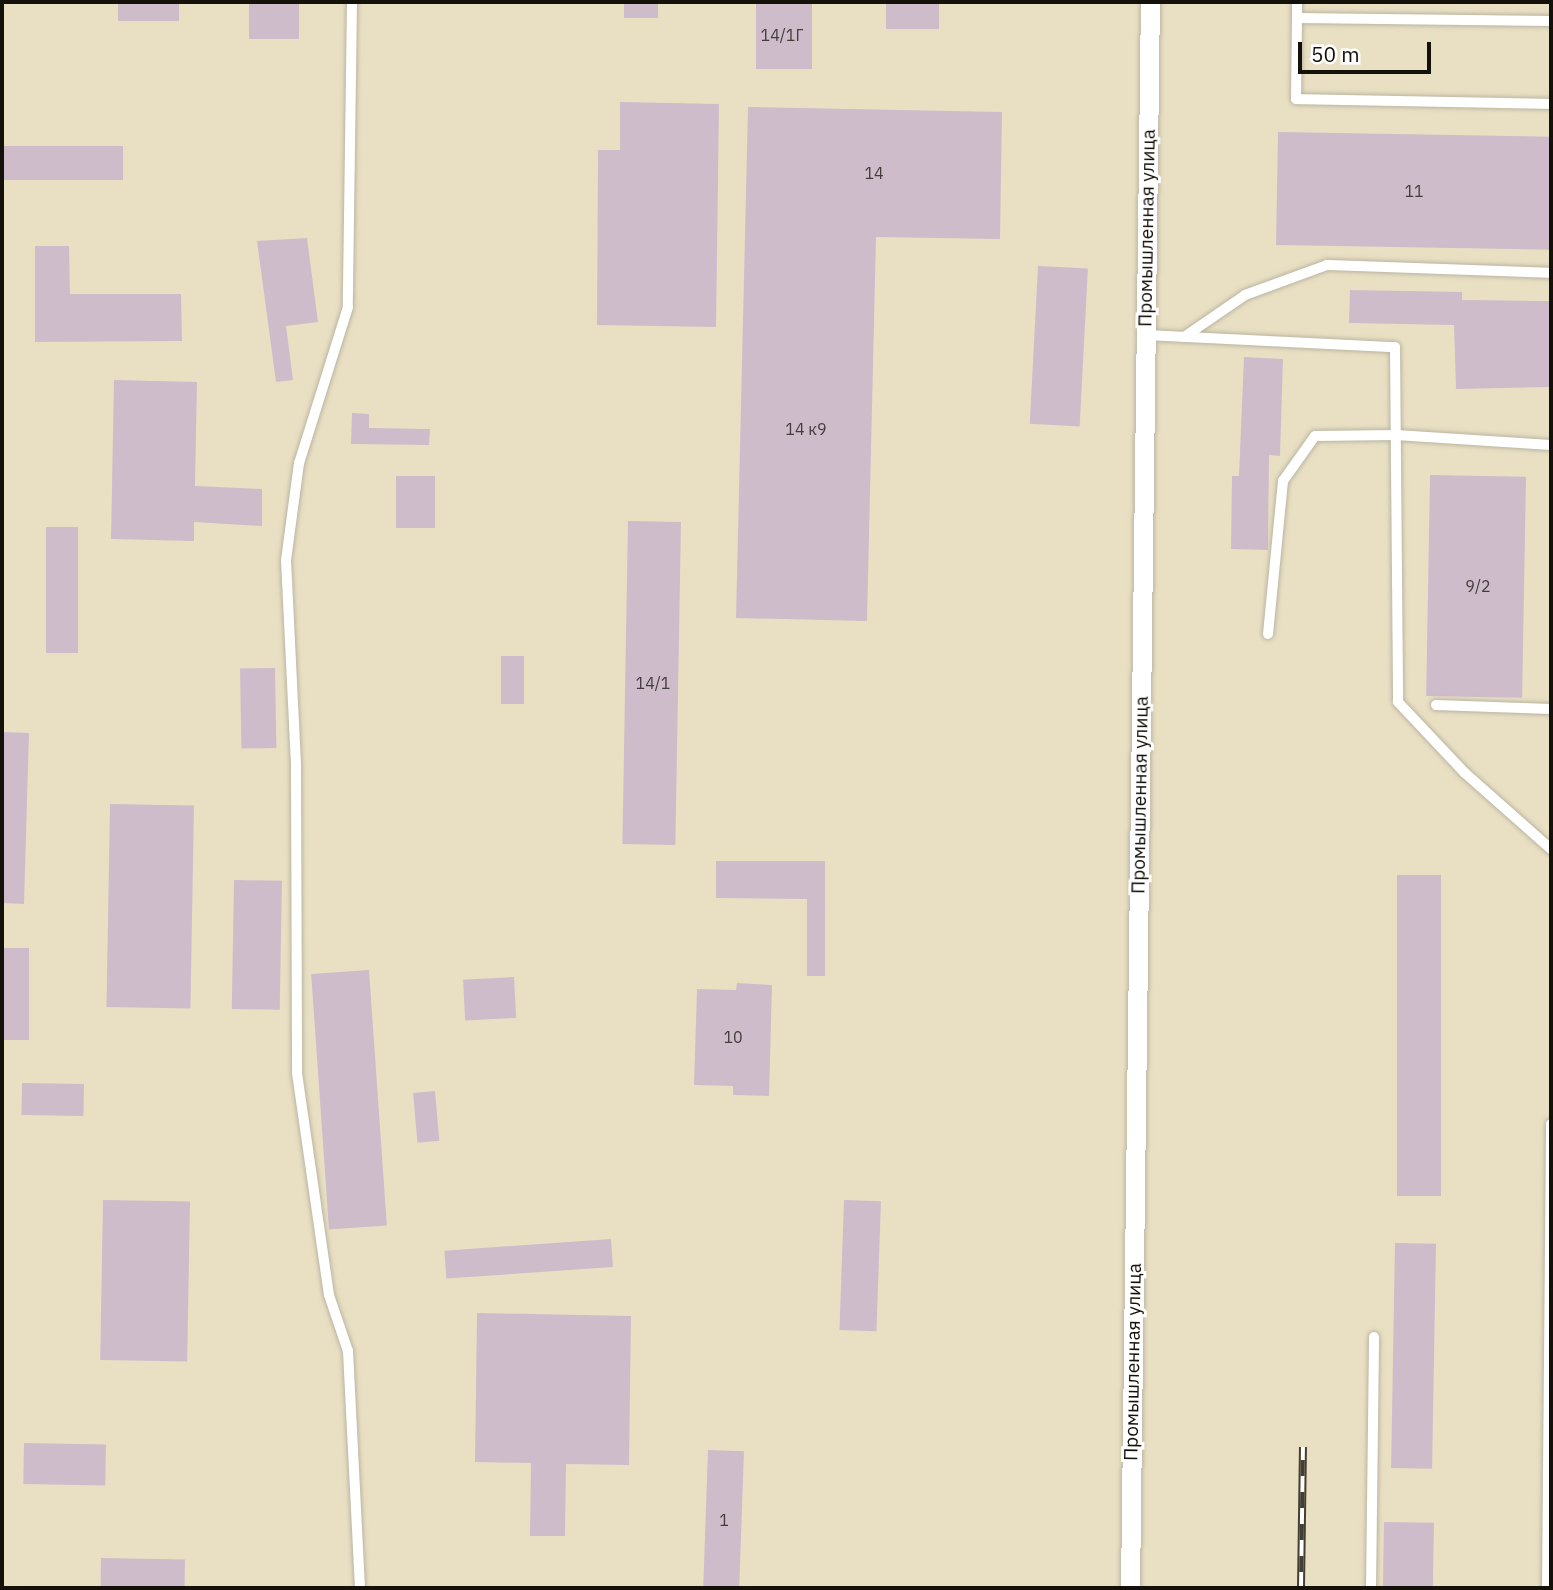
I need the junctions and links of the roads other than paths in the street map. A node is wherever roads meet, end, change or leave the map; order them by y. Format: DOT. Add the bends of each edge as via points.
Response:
graph roads {
  1 [pos="352,2"];
  2 [pos="1150,2"];
  3 [pos="1297,2"];
  4 [pos="1297,18"];
  5 [pos="1551,21"];
  6 [pos="1551,104"];
  7 [pos="1551,273"];
  8 [pos="1146,335"];
  9 [pos="1184,337"];
  10 [pos="1396,435"];
  11 [pos="1551,445"];
  12 [pos="1268,634"];
  13 [pos="1436,705"];
  14 [pos="1551,709"];
  15 [pos="1551,849"];
  16 [pos="1551,1124"];
  17 [pos="1374,1337"];
  18 [pos="360,1588"];
  19 [pos="1130,1588"];
  20 [pos="1371,1588"];
  21 [pos="1547,1588"];
  1 -- 18 [label="lane" via="348,307 299,463 286,560 296,765 297,1073 329,1295 348,1351"];
  2 -- 8 [label="street, Промышленная улица"];
  3 -- 4 [label="lane"];
  4 -- 5 [label="lane"];
  4 -- 6 [label="lane" via="1296,99"];
  7 -- 9 [label="lane" via="1328,265 1245,295"];
  8 -- 9 [label="lane"];
  8 -- 19 [label="street, Промышленная улица"];
  9 -- 10 [label="lane" via="1395,347"];
  10 -- 11 [label="lane"];
  10 -- 12 [label="lane" via="1315,436 1283,481"];
  10 -- 15 [label="lane" via="1398,702 1465,773"];
  13 -- 14 [label="lane"];
  16 -- 21 [label="lane"];
  17 -- 20 [label="lane"];
}
